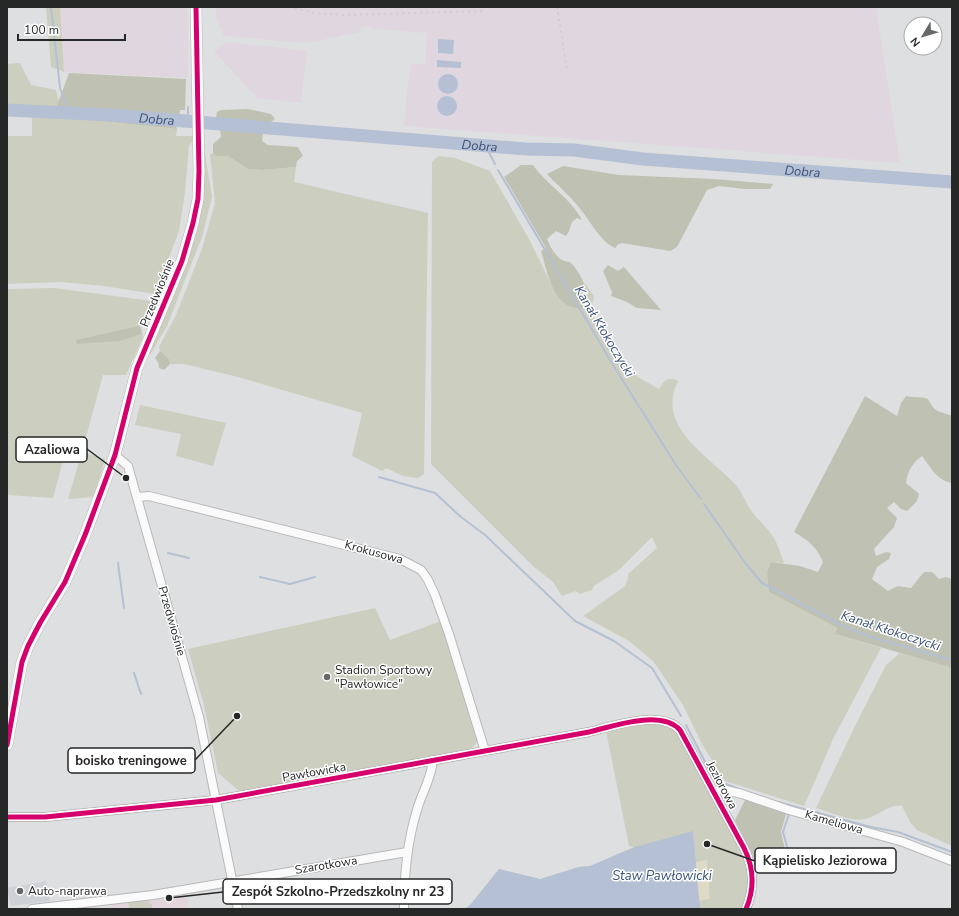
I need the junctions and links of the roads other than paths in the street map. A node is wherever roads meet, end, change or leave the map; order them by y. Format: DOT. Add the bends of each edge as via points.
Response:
graph roads {
  1 [pos="196,7"];
  2 [pos="115,455"];
  3 [pos="137,497"];
  4 [pos="622,723"];
  5 [pos="7,745"];
  6 [pos="485,751"];
  7 [pos="433,760"];
  8 [pos="714,791"];
  9 [pos="216,800"];
  10 [pos="7,816"];
  11 [pos="407,852"];
  12 [pos="952,861"];
  13 [pos="232,880"];
  14 [pos="32,909"];
  15 [pos="238,909"];
  16 [pos="404,909"];
  17 [pos="746,909"];
  1 -- 2 [label="street, Przedwiośnie" via="198,199 182,261 136,372"];
  2 -- 3 [label="street, Przedwiośnie" via="128,466"];
  2 -- 5 [label="street" via="65,582 28,646 19,673"];
  3 -- 6 [label="street, Krokusowa" via="149,496 282,528 415,565 425,575 442,613"];
  3 -- 9 [label="street, Przedwiośnie" via="199,718"];
  4 -- 6 [label="street, Pawłowicka" via="589,732"];
  4 -- 8 [label="street, Jeziorowa" via="656,720 677,726"];
  6 -- 7 [label="street, Pawłowicka"];
  7 -- 9 [label="street, Pawłowicka"];
  7 -- 11 [label="street" via="431,776 417,809"];
  8 -- 12 [label="street, Kameliowa" via="722,789 742,794 903,842"];
  8 -- 17 [label="street, Jeziorowa" via="749,859 753,879"];
  9 -- 10 [label="street, Pawłowicka" via="45,817"];
  9 -- 13 [label="street, Przedwiośnie"];
  11 -- 13 [label="street, Szarotkowa"];
  11 -- 16 [label="street"];
  13 -- 14 [label="street, Szarotkowa" via="153,895"];
  13 -- 15 [label="street, Przedwiośnie"];
}
